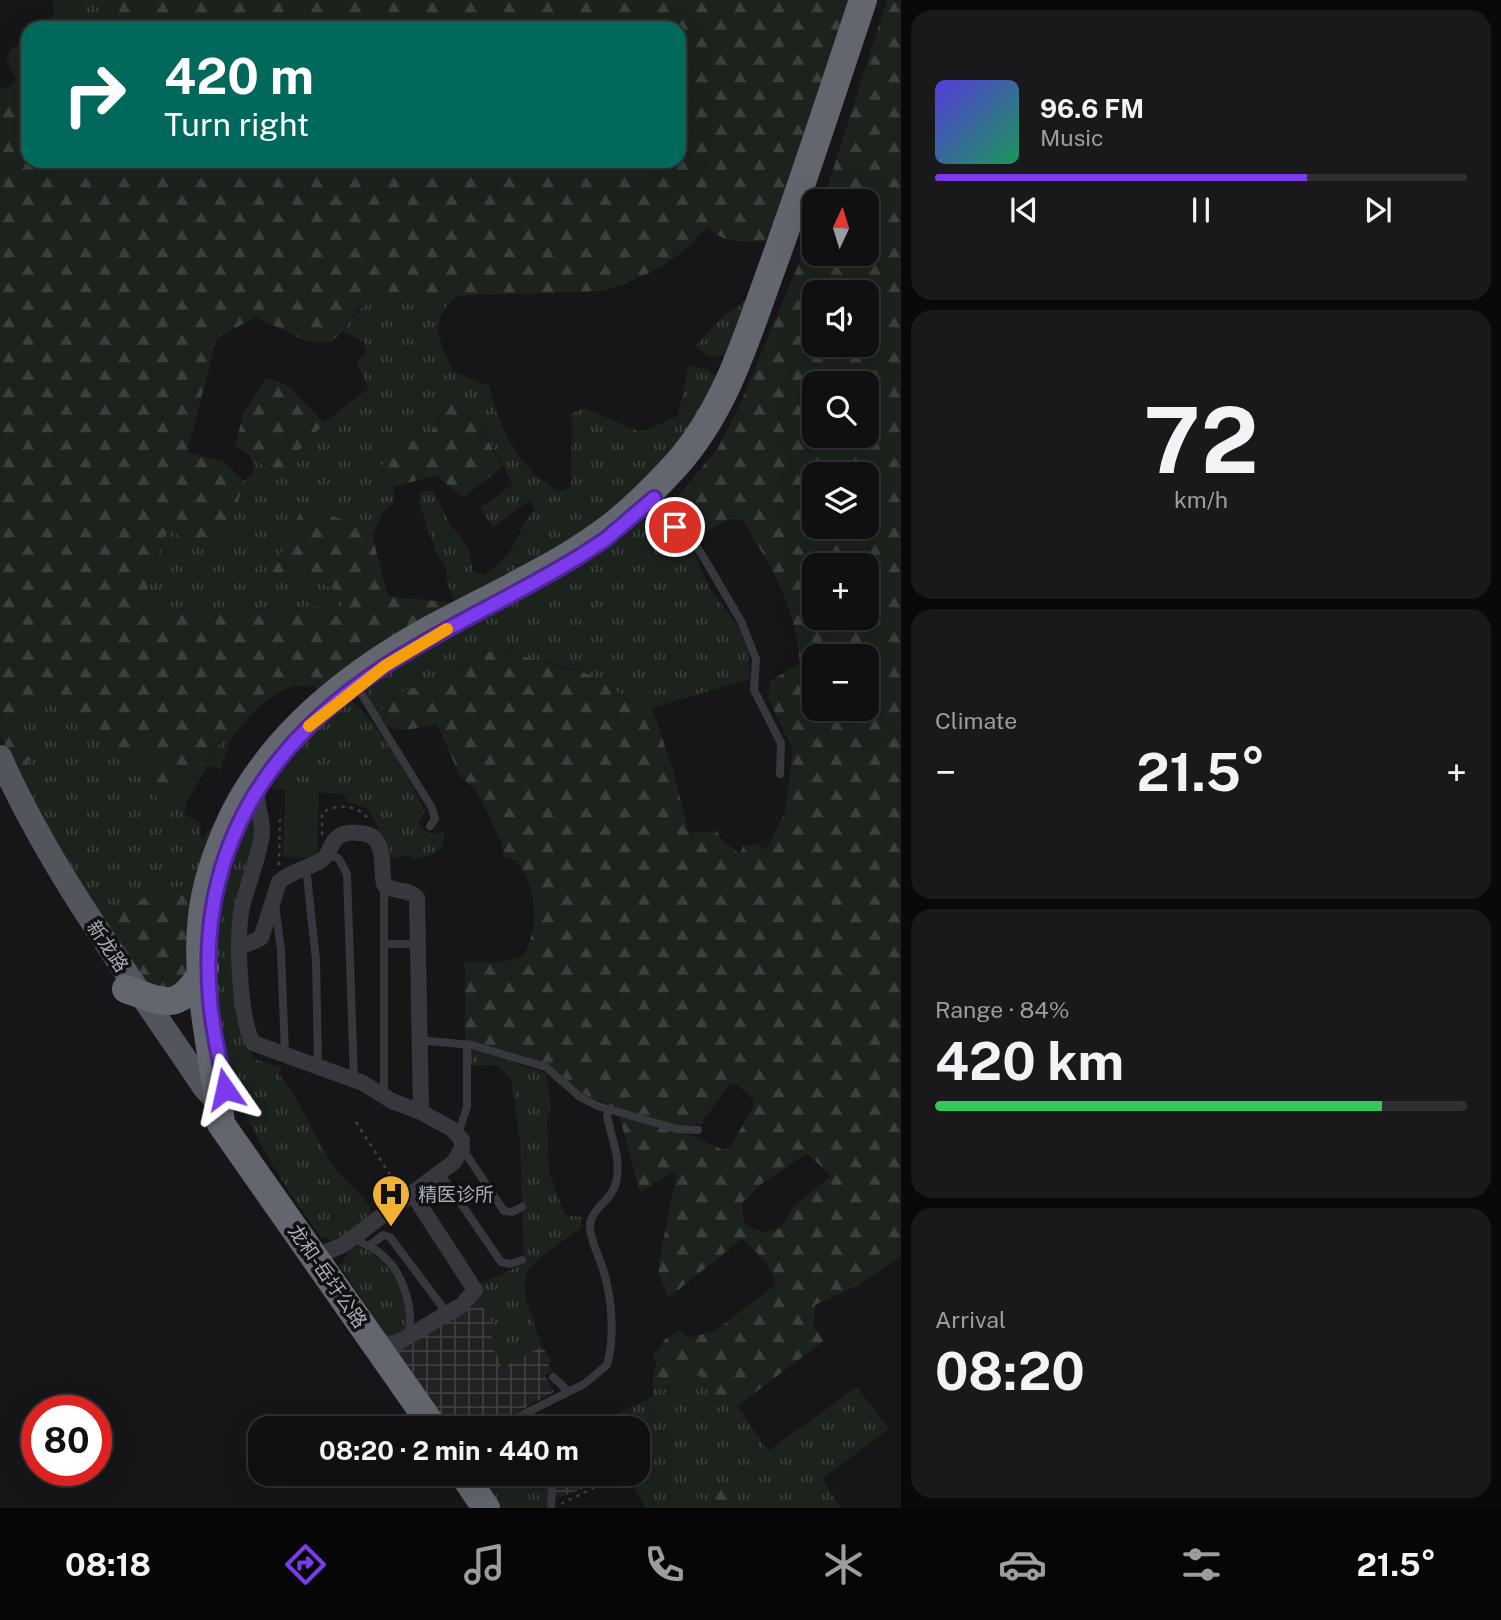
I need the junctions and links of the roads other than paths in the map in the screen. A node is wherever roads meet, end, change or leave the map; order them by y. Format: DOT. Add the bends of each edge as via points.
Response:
graph roads {
  1 [pos="863,0"];
  2 [pos="870,0"];
  3 [pos="653,495"];
  4 [pos="355,683"];
  5 [pos="0,757"];
  6 [pos="780,774"];
  7 [pos="0,780"];
  8 [pos="254,786"];
  9 [pos="430,825"];
  10 [pos="328,853"];
  11 [pos="306,867"];
  12 [pos="384,884"];
  13 [pos="274,901"];
  14 [pos="384,944"];
  15 [pos="419,944"];
  16 [pos="241,947"];
  17 [pos="206,968"];
  18 [pos="133,992"];
  19 [pos="419,1040"];
  20 [pos="467,1044"];
  21 [pos="285,1056"];
  22 [pos="318,1066"];
  23 [pos="354,1079"];
  24 [pos="384,1097"];
  25 [pos="611,1108"];
  26 [pos="421,1112"];
  27 [pos="225,1117"];
  28 [pos="698,1130"];
  29 [pos="460,1141"];
  30 [pos="440,1173"];
  31 [pos="406,1193"];
  32 [pos="522,1207"];
  33 [pos="354,1237"];
  34 [pos="369,1246"];
  35 [pos="326,1252"];
  36 [pos="522,1260"];
  37 [pos="444,1315"];
  38 [pos="397,1340"];
  39 [pos="552,1377"];
  40 [pos="568,1391"];
  41 [pos="426,1416"];
  42 [pos="438,1416"];
  43 [pos="519,1416"];
  44 [pos="471,1486"];
  45 [pos="481,1486"];
  46 [pos="553,1486"];
  47 [pos="486,1508"];
  48 [pos="495,1508"];
  49 [pos="551,1508"];
  1 -- 3 [label="highway" via="742,354 701,432"];
  2 -- 3 [label="highway" via="748,359 722,413 686,463"];
  3 -- 4 [label="highway" via="587,543 444,622"];
  3 -- 6 [label="lane" via="663,519 701,553 741,621 756,659 754,690 781,743"];
  4 -- 8 [label="highway" via="297,727 272,754"];
  4 -- 9 [label="lane" via="428,801 435,820"];
  5 -- 18 [label="main road, 新龙路" via="46,848"];
  7 -- 18 [label="main road, 新龙路" via="36,853"];
  8 -- 16 [label="street" via="263,824 242,908"];
  8 -- 17 [label="highway" via="221,843 210,874 202,914"];
  10 -- 11 [label="street"];
  10 -- 12 [label="street" via="343,835 372,836 381,846"];
  10 -- 23 [label="lane" via="339,859 347,874"];
  11 -- 13 [label="street" via="279,882"];
  11 -- 22 [label="lane" via="316,960"];
  12 -- 14 [label="lane"];
  12 -- 15 [label="street" via="417,898"];
  13 -- 16 [label="street" via="261,937"];
  13 -- 21 [label="lane" via="281,950"];
  14 -- 15 [label="lane"];
  14 -- 24 [label="lane"];
  15 -- 19 [label="street"];
  16 -- 21 [label="street" via="242,999 249,1036 260,1047"];
  17 -- 18 [label="highway" via="194,988 177,1002"];
  17 -- 27 [label="highway" via="204,1025"];
  18 -- 27 [label="main road, 新龙路"];
  19 -- 20 [label="lane"];
  19 -- 26 [label="street"];
  20 -- 25 [label="lane" via="546,1067 579,1097"];
  20 -- 29 [label="lane" via="467,1107"];
  21 -- 22 [label="street"];
  22 -- 23 [label="street"];
  23 -- 24 [label="street"];
  24 -- 26 [label="street"];
  25 -- 28 [label="lane" via="677,1129"];
  25 -- 40 [label="lane" via="607,1115 618,1155 616,1182 607,1201 596,1210 590,1230 605,1275 610,1354 600,1374"];
  26 -- 29 [label="street"];
  27 -- 35 [label="highway, 龙和-岳圩公路"];
  27 -- 41 [label="highway, 龙和-岳圩公路"];
  29 -- 30 [label="street" via="458,1157"];
  29 -- 32 [label="lane" via="505,1211"];
  30 -- 31 [label="street"];
  30 -- 36 [label="lane" via="501,1262"];
  31 -- 33 [label="street"];
  31 -- 37 [label="street" via="475,1290"];
  33 -- 34 [label="lane"];
  33 -- 35 [label="street"];
  34 -- 37 [label="lane" via="383,1235 390,1237 441,1304"];
  34 -- 38 [label="lane" via="384,1256 401,1282 409,1313"];
  35 -- 38 [label="highway, 龙和-岳圩公路"];
  37 -- 38 [label="street"];
  38 -- 42 [label="highway, 龙和-岳圩公路"];
  39 -- 40 [label="lane"];
  40 -- 43 [label="lane"];
  44 -- 47 [label="highway"];
  45 -- 48 [label="highway"];
  46 -- 49 [label="lane"];
}
